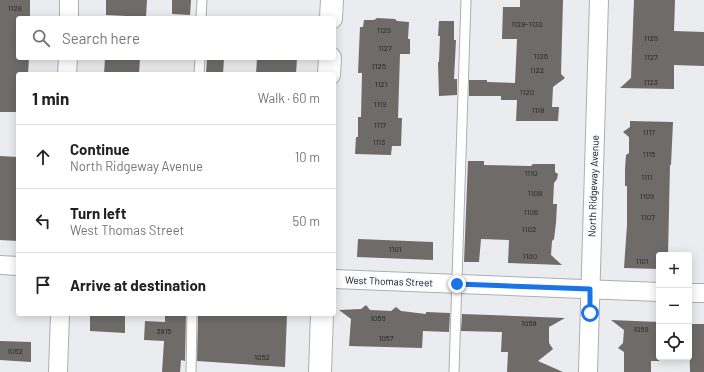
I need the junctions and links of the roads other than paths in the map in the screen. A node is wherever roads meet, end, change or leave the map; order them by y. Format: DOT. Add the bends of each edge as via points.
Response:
graph roads {
  1 [pos="70,0"];
  2 [pos="202,0"];
  3 [pos="332,0"];
  4 [pos="466,0"];
  5 [pos="599,0"];
  6 [pos="69,16"];
  7 [pos="201,16"];
  8 [pos="331,16"];
  9 [pos="68,60"];
  10 [pos="200,60"];
  11 [pos="330,60"];
  12 [pos="67,72"];
  13 [pos="199,72"];
  14 [pos="329,72"];
  15 [pos="0,266"];
  16 [pos="16,266"];
  17 [pos="336,279"];
  18 [pos="457,284"];
  19 [pos="590,289"];
  20 [pos="656,292"];
  21 [pos="692,293"];
  22 [pos="704,293"];
  23 [pos="60,316"];
  24 [pos="192,316"];
  25 [pos="322,316"];
  26 [pos="58,372"];
  27 [pos="191,372"];
  28 [pos="320,372"];
  29 [pos="454,372"];
  30 [pos="588,372"];
  1 -- 6 [label="street"];
  2 -- 7 [label="lane"];
  3 -- 8 [label="street"];
  4 -- 18 [label="lane"];
  5 -- 19 [label="street, North Ridgeway Avenue"];
  9 -- 12 [label="street"];
  10 -- 13 [label="lane"];
  11 -- 14 [label="street"];
  15 -- 16 [label="street"];
  17 -- 18 [label="street, West Thomas Street"];
  18 -- 19 [label="street, West Thomas Street"];
  18 -- 29 [label="lane"];
  19 -- 20 [label="street, West Thomas Street"];
  19 -- 30 [label="street, North Ridgeway Avenue"];
  21 -- 22 [label="street"];
  23 -- 26 [label="street"];
  24 -- 27 [label="lane"];
  25 -- 28 [label="street"];
}
